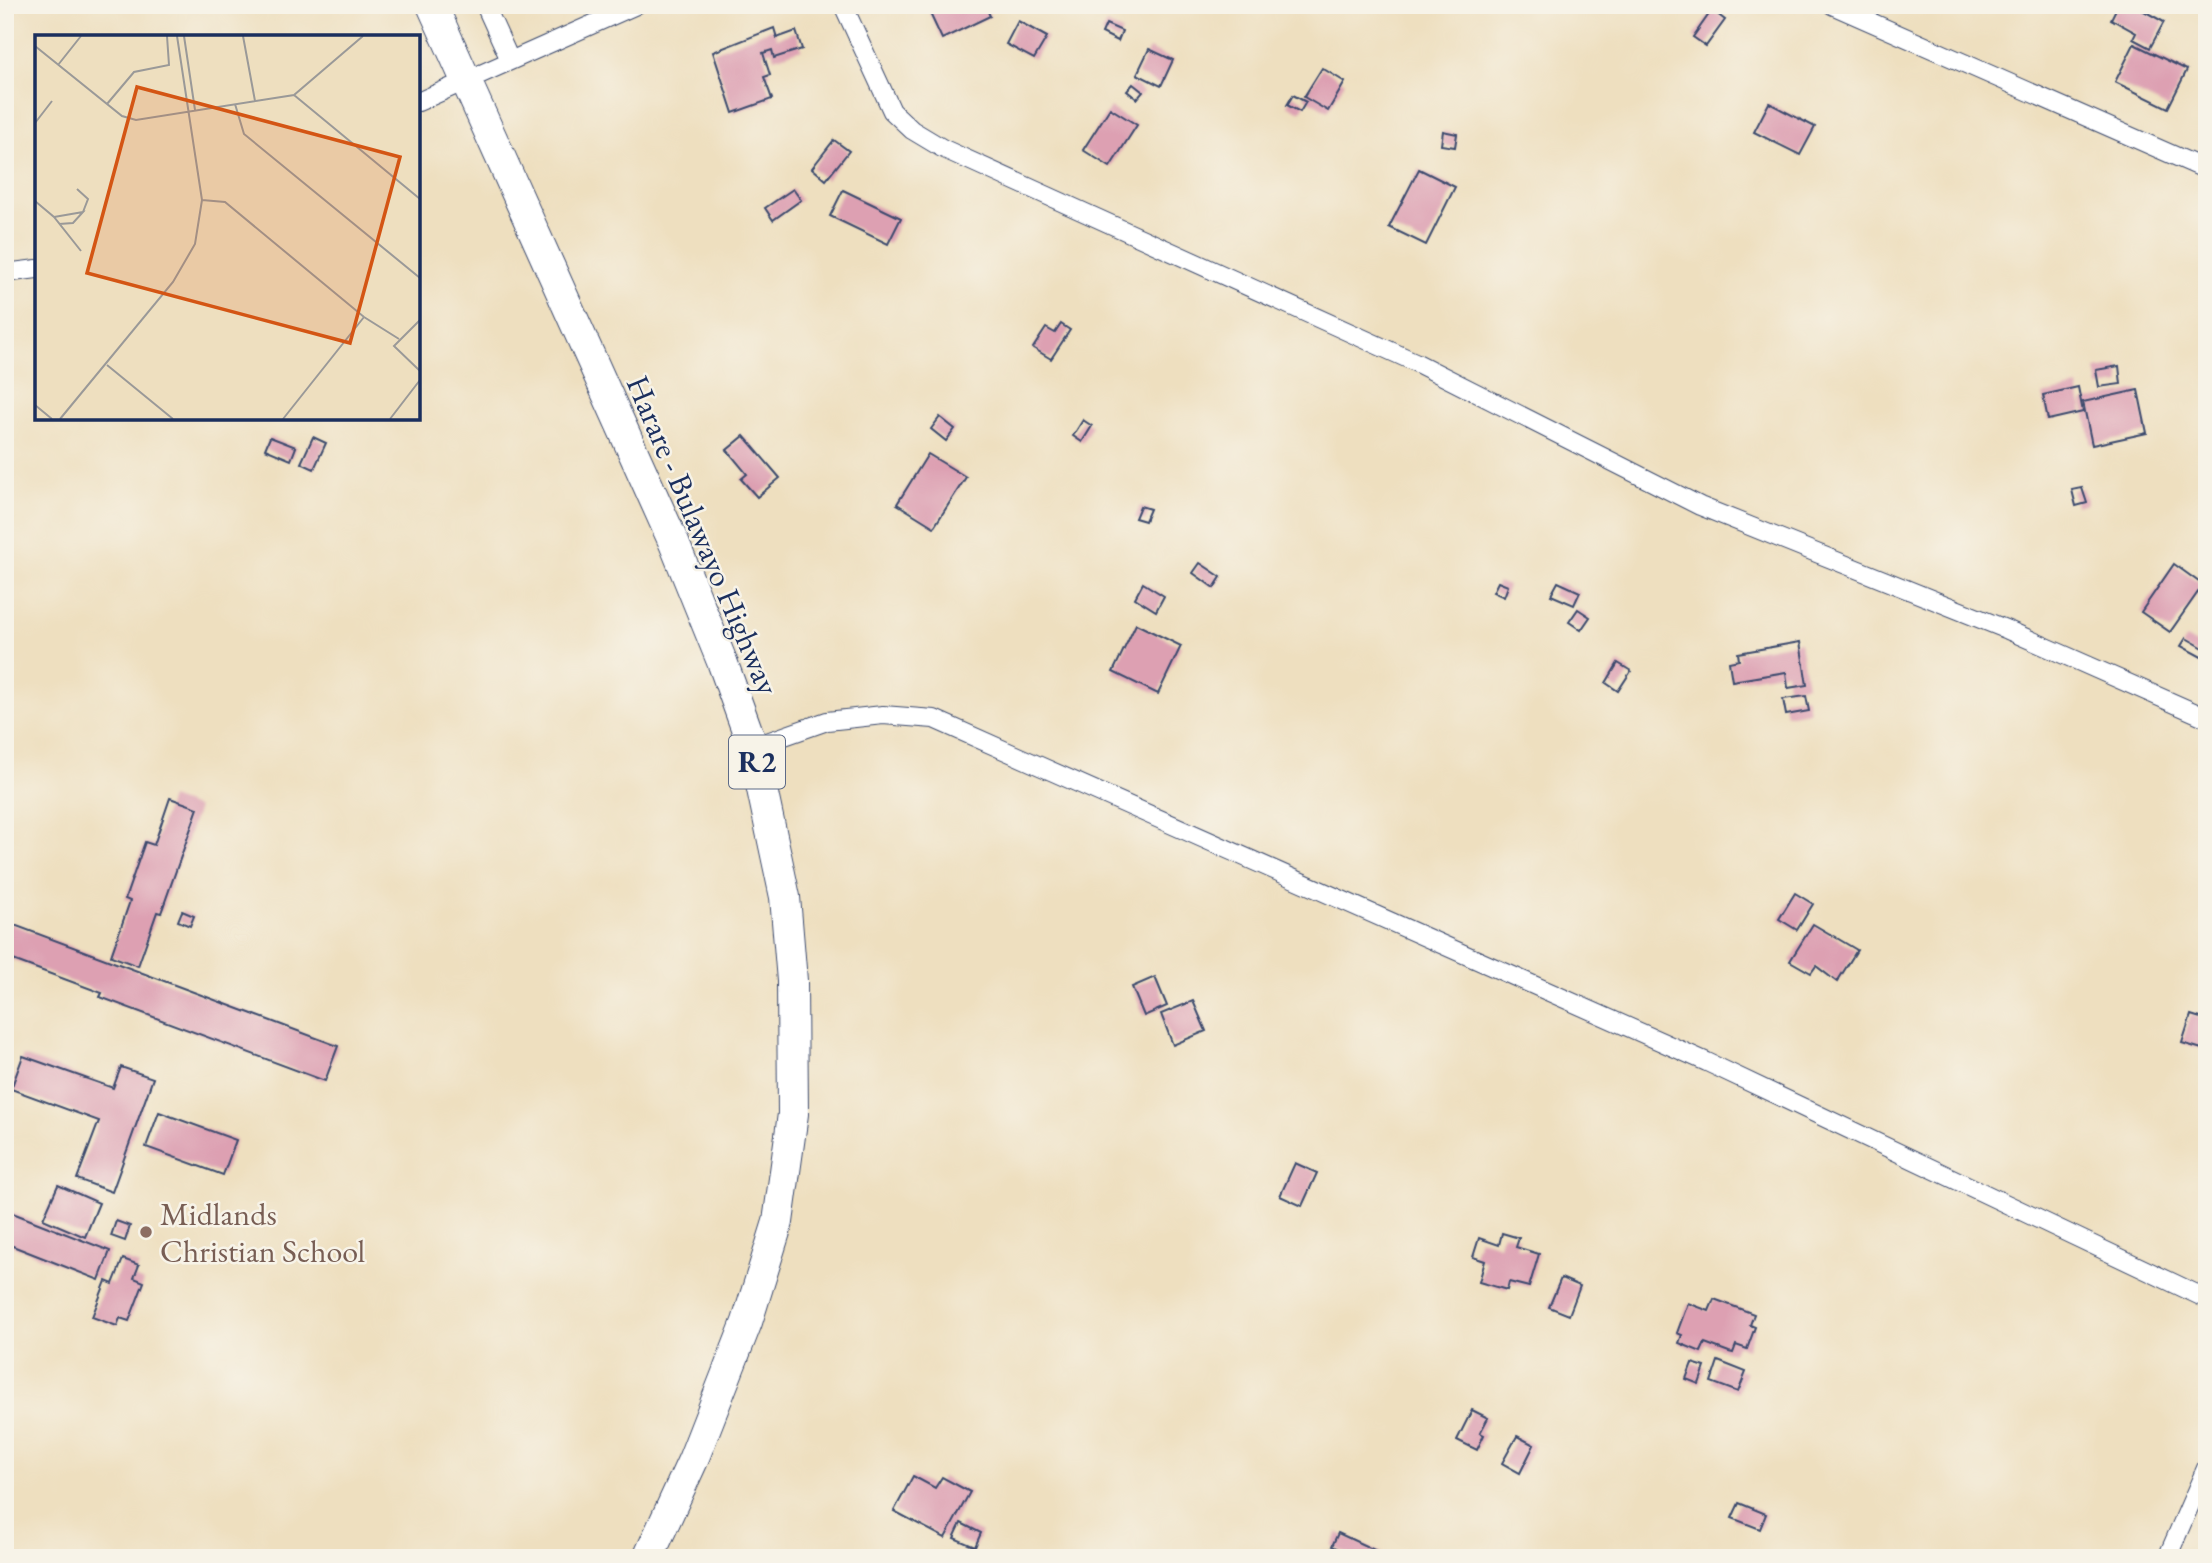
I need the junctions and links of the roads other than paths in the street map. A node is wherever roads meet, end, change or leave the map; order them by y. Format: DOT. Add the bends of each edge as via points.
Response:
graph roads {
  1 [pos="432,5"];
  2 [pos="485,5"];
  3 [pos="636,5"];
  4 [pos="843,5"];
  5 [pos="1832,5"];
  6 [pos="510,60"];
  7 [pos="465,80"];
  8 [pos="420,101"];
  9 [pos="2207,170"];
  10 [pos="35,269"];
  11 [pos="5,273"];
  12 [pos="2207,718"];
  13 [pos="753,747"];
  14 [pos="2207,1299"];
  15 [pos="2207,1466"];
  16 [pos="648,1558"];
  17 [pos="2168,1558"];
  1 -- 7 [label="highway, Harare - Bulawayo Highway / R2"];
  2 -- 6 [label="street"];
  3 -- 6 [label="street"];
  4 -- 12 [label="street" via="891,111 942,148 1415,362 1700,506 2008,629"];
  5 -- 9 [label="street"];
  6 -- 7 [label="street"];
  7 -- 8 [label="street"];
  7 -- 13 [label="highway, Harare - Bulawayo Highway / R2" via="674,543"];
  10 -- 11 [label="street"];
  13 -- 14 [label="street" via="827,721 883,715 933,719 1707,1062"];
  13 -- 16 [label="highway, Harare - Bulawayo Highway / R2" via="785,897 793,981 791,1127 778,1222 747,1322 693,1460"];
  15 -- 17 [label="street"];
}
